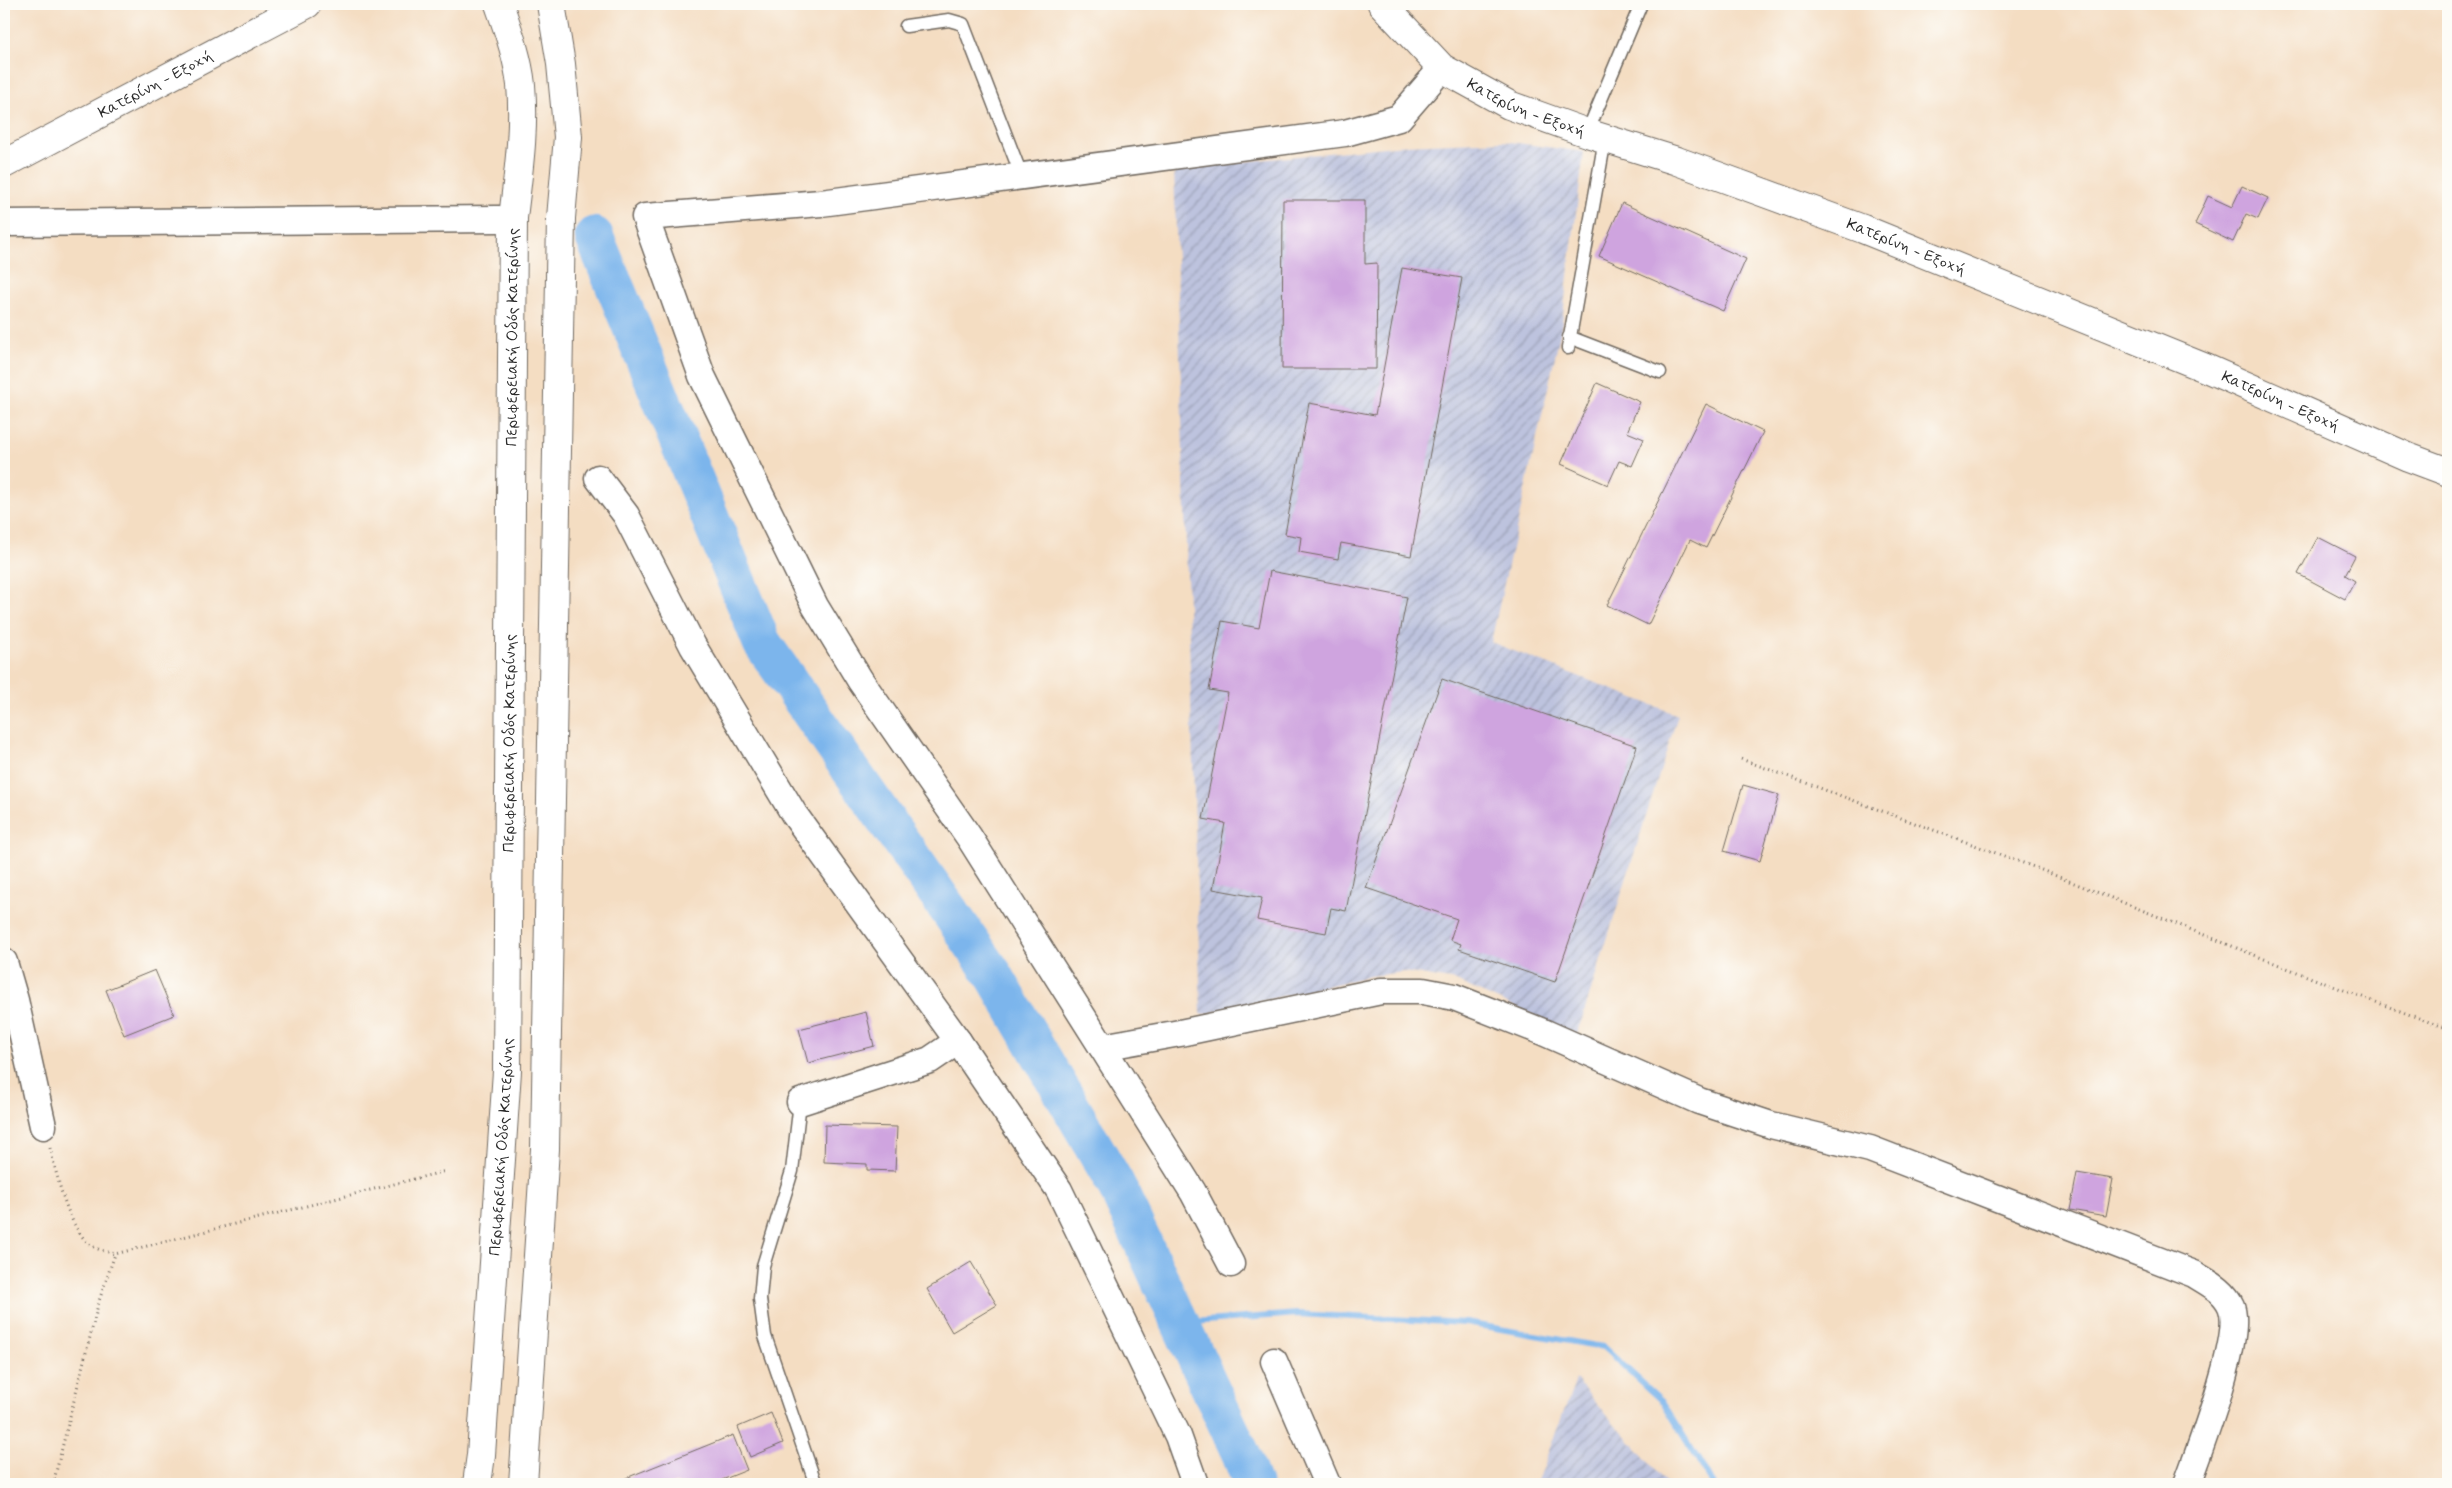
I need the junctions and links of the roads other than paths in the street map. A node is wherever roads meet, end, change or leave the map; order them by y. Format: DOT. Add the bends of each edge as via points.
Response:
graph roads {
  1 [pos="307,4"];
  2 [pos="499,4"];
  3 [pos="551,4"];
  4 [pos="1382,4"];
  5 [pos="1641,4"];
  6 [pos="906,26"];
  7 [pos="1442,68"];
  8 [pos="1596,136"];
  9 [pos="4,164"];
  10 [pos="1022,176"];
  11 [pos="500,219"];
  12 [pos="4,223"];
  13 [pos="1660,372"];
  14 [pos="2448,472"];
  15 [pos="598,478"];
  16 [pos="4,962"];
  17 [pos="958,1041"];
  18 [pos="1102,1047"];
  19 [pos="800,1102"];
  20 [pos="44,1126"];
  21 [pos="1230,1264"];
  22 [pos="1274,1361"];
  23 [pos="815,1482"];
  24 [pos="477,1484"];
  25 [pos="523,1484"];
  26 [pos="1195,1484"];
  27 [pos="1327,1484"];
  28 [pos="2187,1484"];
  1 -- 9 [label="main road, Κατερίνη - Εξοχή"];
  2 -- 24 [label="main road, Περιφερειακή Οδός Κατερίνης" via="515,55 522,116 513,218 507,1071"];
  3 -- 25 [label="main road" via="568,137 560,218 545,1149"];
  4 -- 7 [label="main road, Κατερίνη - Εξοχή"];
  5 -- 8 [label="lane"];
  6 -- 10 [label="lane" via="949,20 963,24"];
  7 -- 8 [label="main road, Κατερίνη - Εξοχή" via="1509,105"];
  7 -- 10 [label="street" via="1399,118 1345,133"];
  8 -- 13 [label="lane" via="1569,343"];
  8 -- 14 [label="main road, Κατερίνη - Εξοχή" via="1677,161 1863,229 2208,368"];
  10 -- 18 [label="street" via="821,203 646,217 702,376 816,606 860,680 969,837"];
  11 -- 12 [label="street"];
  15 -- 17 [label="street" via="626,515 693,646 794,814"];
  16 -- 20 [label="street"];
  17 -- 19 [label="street" via="930,1060"];
  17 -- 26 [label="street" via="1059,1190 1178,1436"];
  18 -- 21 [label="street" via="1193,1192"];
  18 -- 28 [label="street" via="1381,991 1423,991 1454,996 1699,1101 1771,1125 1870,1149 2194,1274 2227,1298 2232,1308 2232,1331 2223,1379"];
  19 -- 23 [label="lane" via="792,1171 763,1266 760,1299 765,1336"];
  22 -- 27 [label="street"];
}
